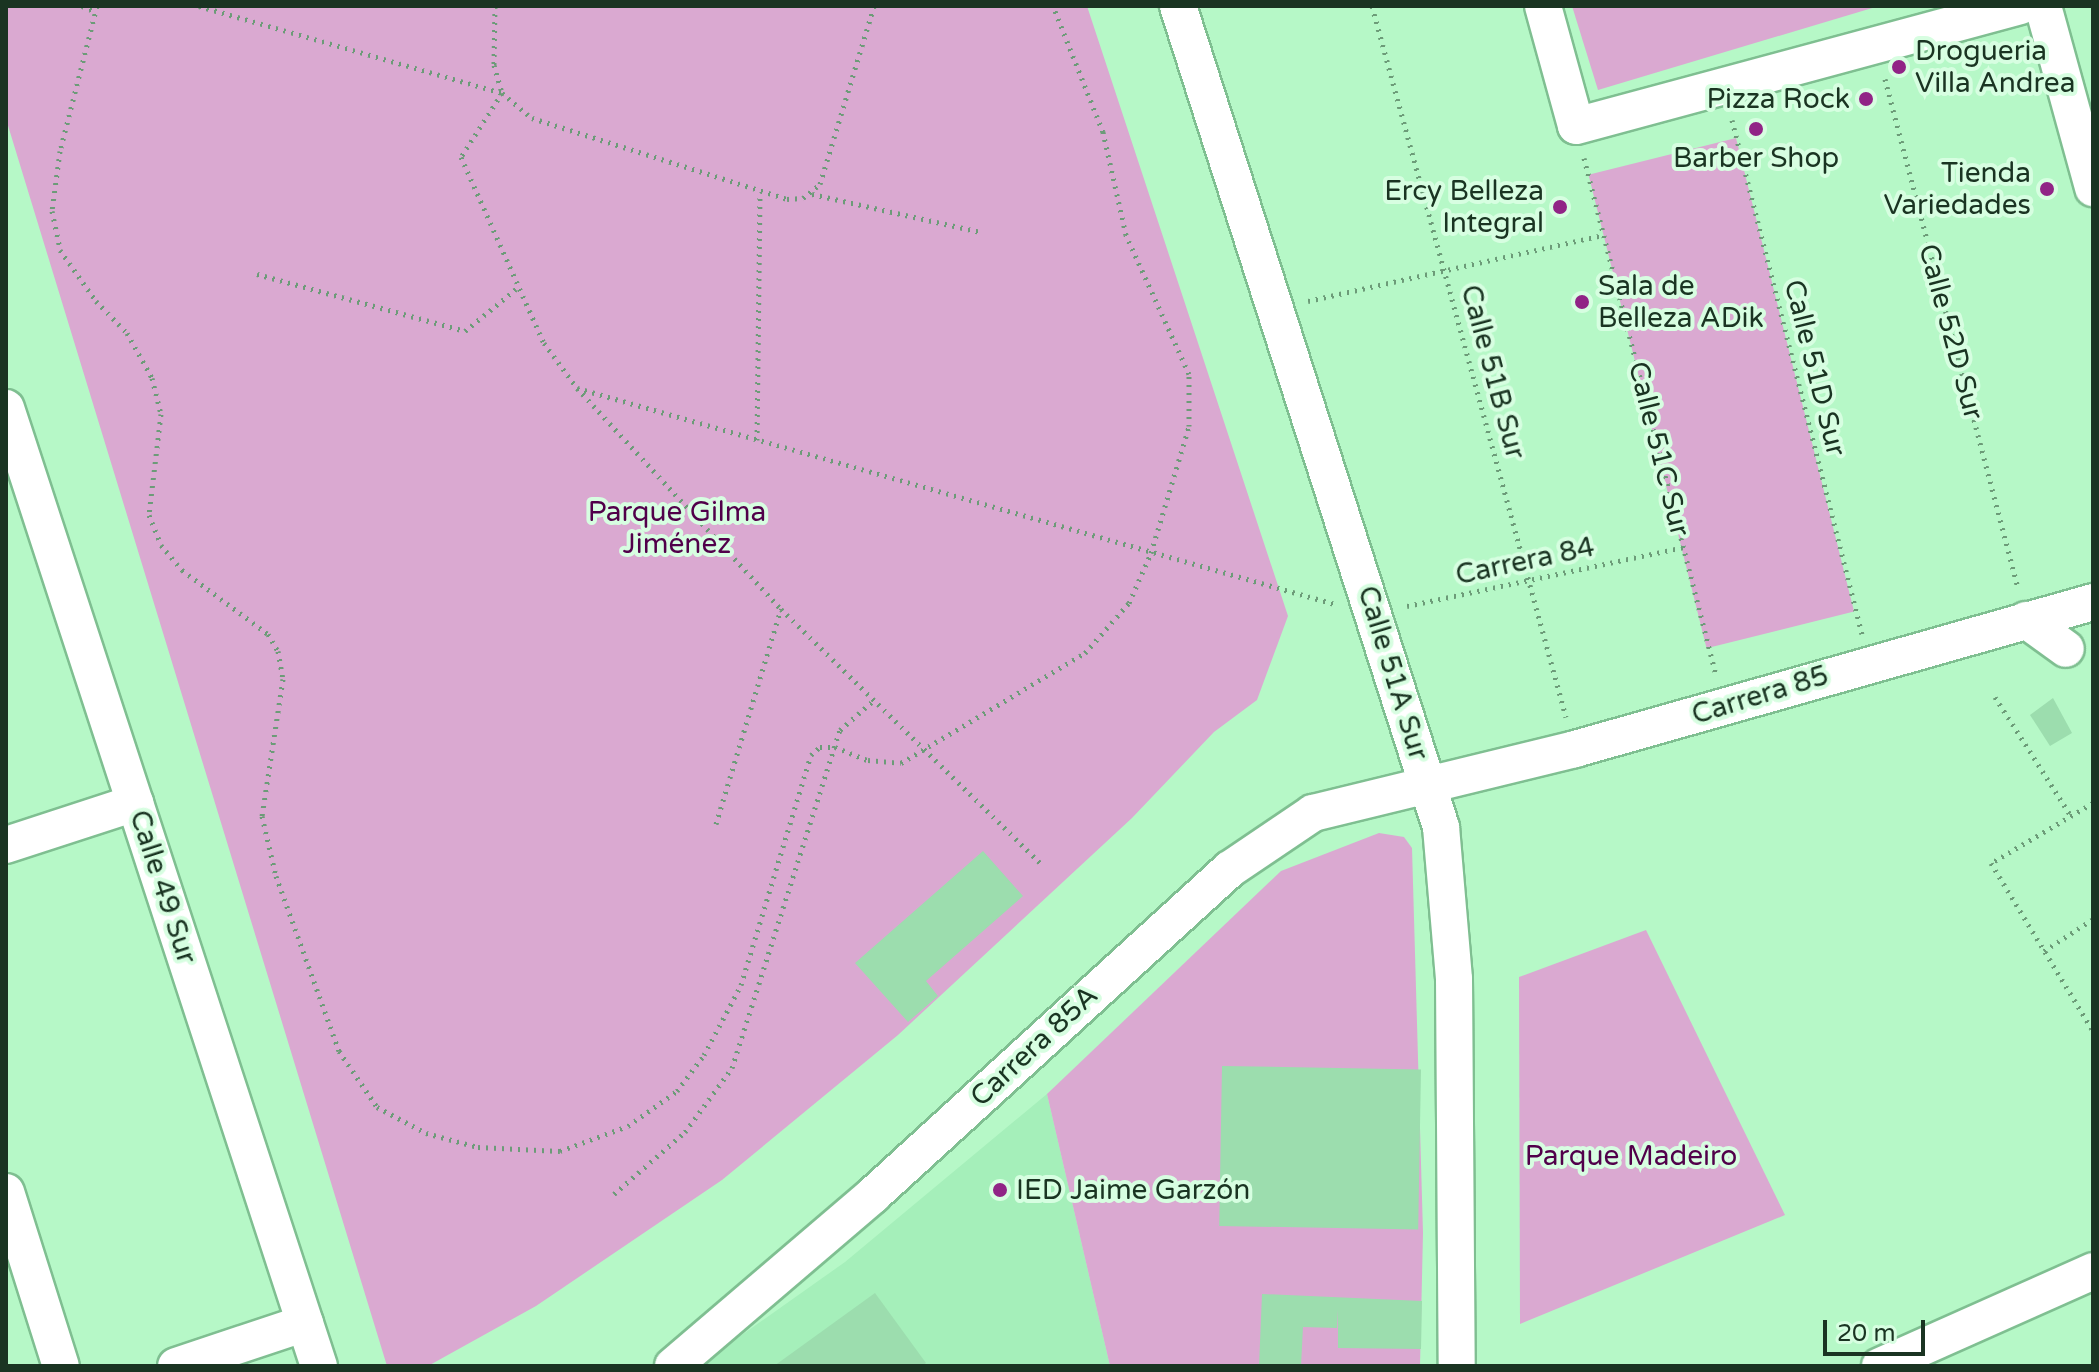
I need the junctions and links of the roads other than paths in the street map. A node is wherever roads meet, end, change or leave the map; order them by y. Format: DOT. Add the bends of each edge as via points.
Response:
graph roads {
  1 [pos="1178,6"];
  2 [pos="1543,6"];
  3 [pos="2020,6"];
  4 [pos="2043,6"];
  5 [pos="1895,28"];
  6 [pos="2093,188"];
  7 [pos="6,408"];
  8 [pos="2093,602"];
  9 [pos="2026,620"];
  10 [pos="2066,649"];
  11 [pos="1426,784"];
  12 [pos="135,803"];
  13 [pos="6,845"];
  14 [pos="6,1192"];
  15 [pos="2093,1271"];
  16 [pos="305,1323"];
  17 [pos="61,1366"];
  18 [pos="176,1366"];
  19 [pos="319,1366"];
  20 [pos="673,1366"];
  21 [pos="1457,1366"];
  22 [pos="1880,1366"];
  1 -- 11 [label="street, Calle 51A Sur" via="1279,308"];
  2 -- 5 [label="street" via="1576,126"];
  3 -- 5 [label="street"];
  4 -- 6 [label="street"];
  7 -- 12 [label="street, Calle 49 Sur"];
  8 -- 9 [label="street, Carrera 85"];
  9 -- 10 [label="street"];
  9 -- 11 [label="street, Carrera 85" via="1575,749"];
  11 -- 20 [label="street, Carrera 85A" via="1313,813 1230,869 852,1214"];
  11 -- 21 [label="street, Calle 51A Sur" via="1441,827 1451,917"];
  12 -- 13 [label="street"];
  12 -- 16 [label="street, Calle 49 Sur"];
  14 -- 17 [label="street"];
  15 -- 22 [label="street"];
  16 -- 18 [label="street"];
  16 -- 19 [label="street, Calle 49 Sur"];
}
